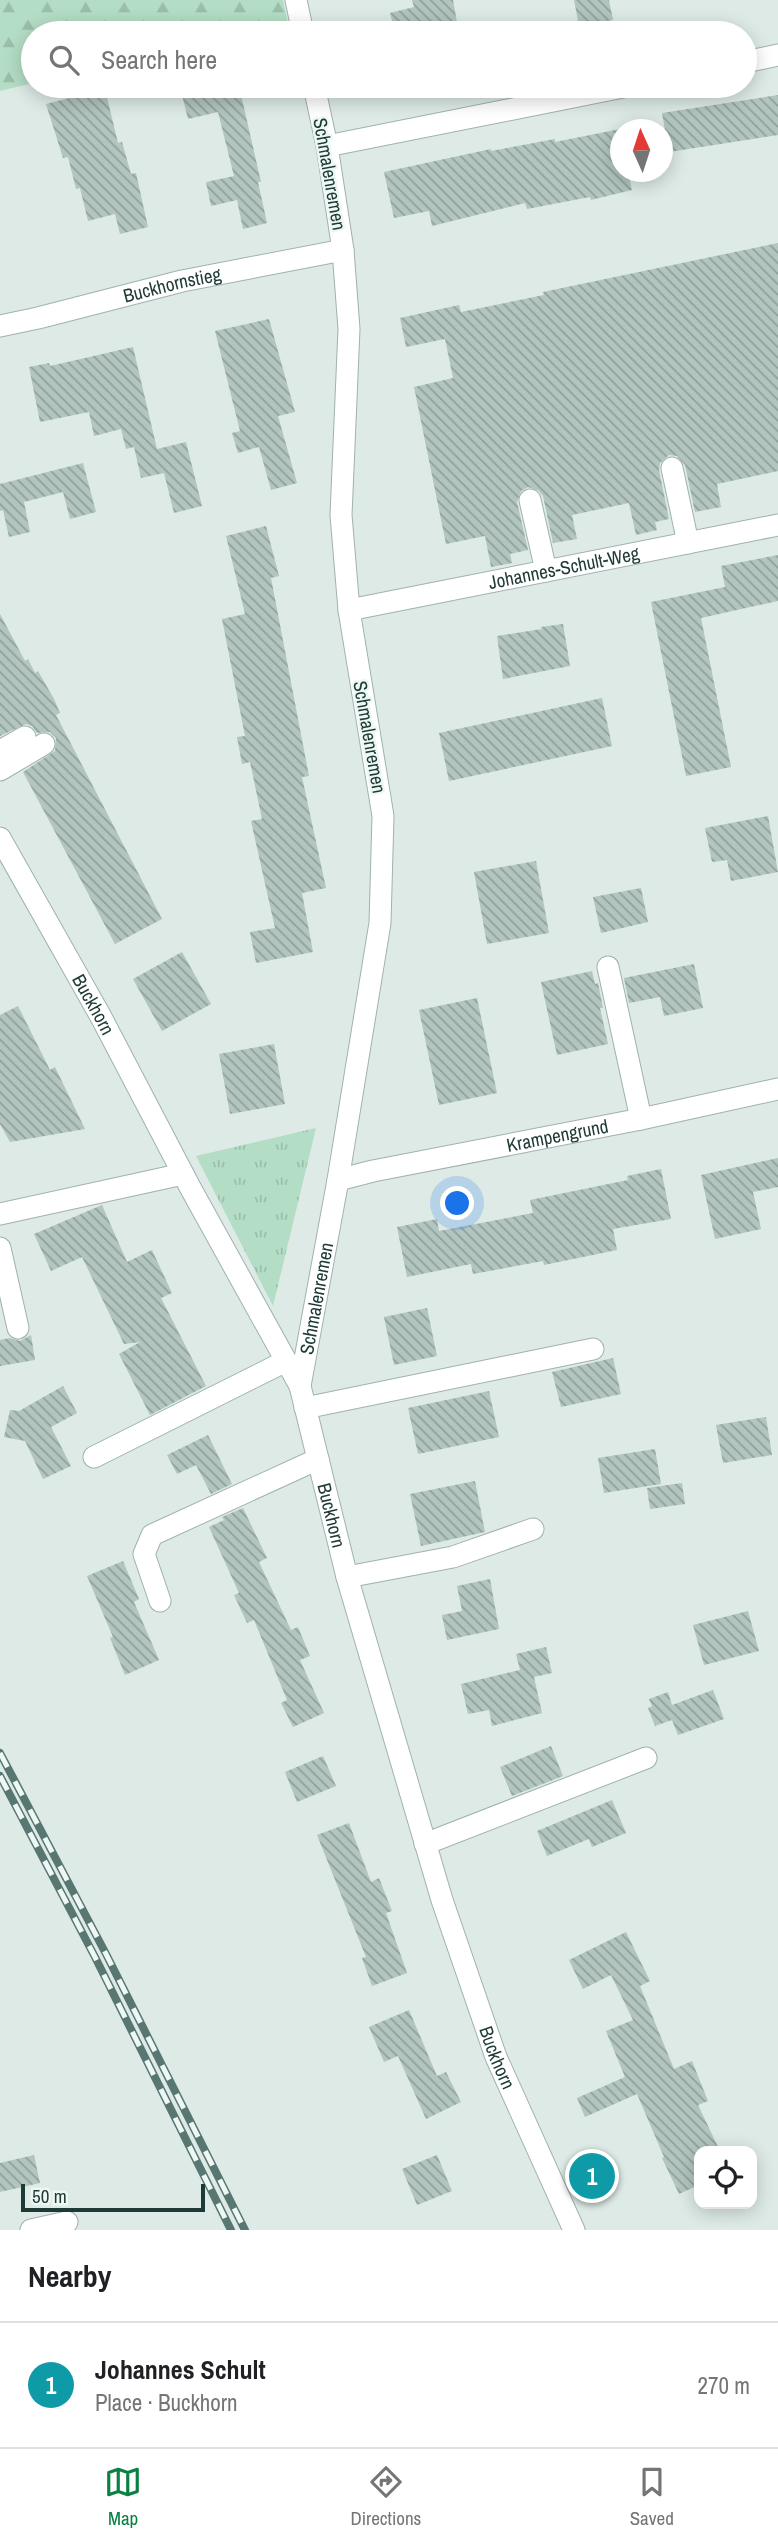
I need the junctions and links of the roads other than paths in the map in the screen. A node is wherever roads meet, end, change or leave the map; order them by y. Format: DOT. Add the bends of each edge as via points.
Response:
graph roads {
  1 [pos="296,0"];
  2 [pos="300,21"];
  3 [pos="778,55"];
  4 [pos="757,59"];
  5 [pos="317,98"];
  6 [pos="568,98"];
  7 [pos="327,146"];
  8 [pos="343,250"];
  9 [pos="0,326"];
  10 [pos="672,468"];
  11 [pos="530,500"];
  12 [pos="778,525"];
  13 [pos="688,543"];
  14 [pos="546,571"];
  15 [pos="349,610"];
  16 [pos="0,751"];
  17 [pos="0,770"];
  18 [pos="0,838"];
  19 [pos="608,967"];
  20 [pos="778,1089"];
  21 [pos="641,1119"];
  22 [pos="183,1174"];
  23 [pos="338,1180"];
  24 [pos="0,1214"];
  25 [pos="0,1248"];
  26 [pos="18,1328"];
  27 [pos="593,1349"];
  28 [pos="286,1362"];
  29 [pos="300,1386"];
  30 [pos="305,1408"];
  31 [pos="94,1457"];
  32 [pos="318,1459"];
  33 [pos="533,1529"];
  34 [pos="347,1577"];
  35 [pos="160,1601"];
  36 [pos="646,1758"];
  37 [pos="425,1844"];
  38 [pos="67,2222"];
  39 [pos="31,2230"];
  40 [pos="574,2230"];
  1 -- 2 [label="street"];
  3 -- 4 [label="street"];
  5 -- 7 [label="street, Schmalenremen"];
  6 -- 7 [label="street"];
  7 -- 8 [label="street, Schmalenremen"];
  8 -- 9 [label="street, Buckhornstieg" via="182,281"];
  8 -- 15 [label="street, Schmalenremen" via="349,329 341,515"];
  10 -- 13 [label="street"];
  11 -- 14 [label="street"];
  12 -- 13 [label="street, Johannes-Schult-Weg"];
  13 -- 14 [label="street, Johannes-Schult-Weg"];
  14 -- 15 [label="street, Johannes-Schult-Weg"];
  15 -- 23 [label="street, Schmalenremen" via="383,816 380,923"];
  16 -- 17 [label="street" via="35,741"];
  18 -- 22 [label="street, Buckhorn"];
  19 -- 21 [label="street"];
  20 -- 21 [label="street, Krampengrund"];
  21 -- 23 [label="street, Krampengrund"];
  22 -- 24 [label="street"];
  22 -- 28 [label="street, Buckhorn"];
  23 -- 29 [label="street, Schmalenremen"];
  25 -- 26 [label="street"];
  27 -- 30 [label="street"];
  28 -- 29 [label="street, Buckhorn"];
  28 -- 31 [label="street"];
  29 -- 30 [label="street, Buckhorn"];
  30 -- 32 [label="street, Buckhorn"];
  32 -- 34 [label="street, Buckhorn"];
  32 -- 35 [label="street" via="152,1535 145,1555"];
  33 -- 34 [label="street" via="453,1557"];
  34 -- 37 [label="street, Buckhorn"];
  36 -- 37 [label="street"];
  37 -- 40 [label="street, Buckhorn" via="496,2057"];
  38 -- 39 [label="street"];
}
